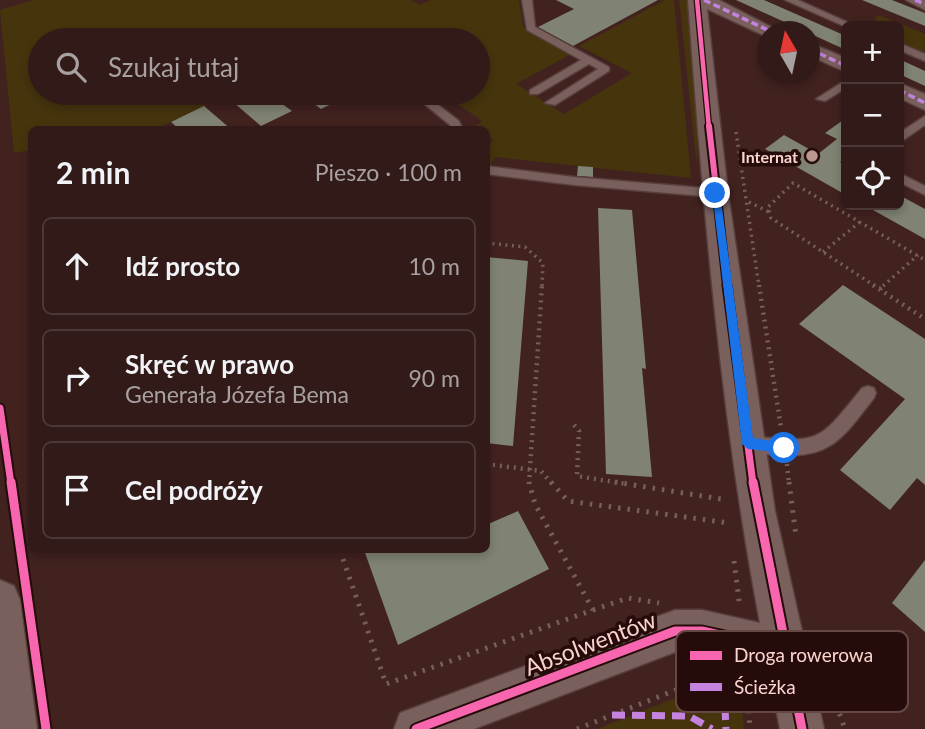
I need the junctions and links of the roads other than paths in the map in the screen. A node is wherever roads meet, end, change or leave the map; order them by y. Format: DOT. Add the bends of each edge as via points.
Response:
graph roads {
  1 [pos="527,0"];
  2 [pos="697,0"];
  3 [pos="704,0"];
  4 [pos="790,0"];
  5 [pos="915,0"];
  6 [pos="925,4"];
  7 [pos="841,22"];
  8 [pos="757,25"];
  9 [pos="904,48"];
  10 [pos="820,54"];
  11 [pos="925,58"];
  12 [pos="589,61"];
  13 [pos="841,64"];
  14 [pos="844,84"];
  15 [pos="534,92"];
  16 [pos="904,92"];
  17 [pos="821,99"];
  18 [pos="551,103"];
  19 [pos="925,103"];
  20 [pos="431,105"];
  21 [pos="925,119"];
  22 [pos="455,126"];
  23 [pos="904,135"];
  24 [pos="490,170"];
  25 [pos="904,180"];
  26 [pos="925,191"];
  27 [pos="715,193"];
  28 [pos="868,393"];
  29 [pos="748,444"];
  30 [pos="0,600"];
  31 [pos="676,631"];
  32 [pos="676,631"];
  33 [pos="702,631"];
  34 [pos="780,631"];
  35 [pos="15,729"];
  36 [pos="416,729"];
  1 -- 12 [label="lane" via="530,28"];
  2 -- 27 [label="street"];
  3 -- 8 [label="street"];
  4 -- 7 [label="lane"];
  5 -- 6 [label="street"];
  9 -- 11 [label="lane"];
  10 -- 13 [label="street"];
  12 -- 15 [label="lane"];
  12 -- 18 [label="lane" via="605,69"];
  14 -- 17 [label="lane"];
  16 -- 19 [label="street"];
  20 -- 22 [label="lane"];
  21 -- 23 [label="lane"];
  24 -- 27 [label="lane"];
  25 -- 26 [label="lane"];
  27 -- 29 [label="street"];
  28 -- 29 [label="lane" via="828,443 807,450"];
  29 -- 34 [label="street"];
  30 -- 35 [label="street"];
  31 -- 33 [label="street, Absolwentów"];
  32 -- 36 [label="street, Absolwentów"];
}
